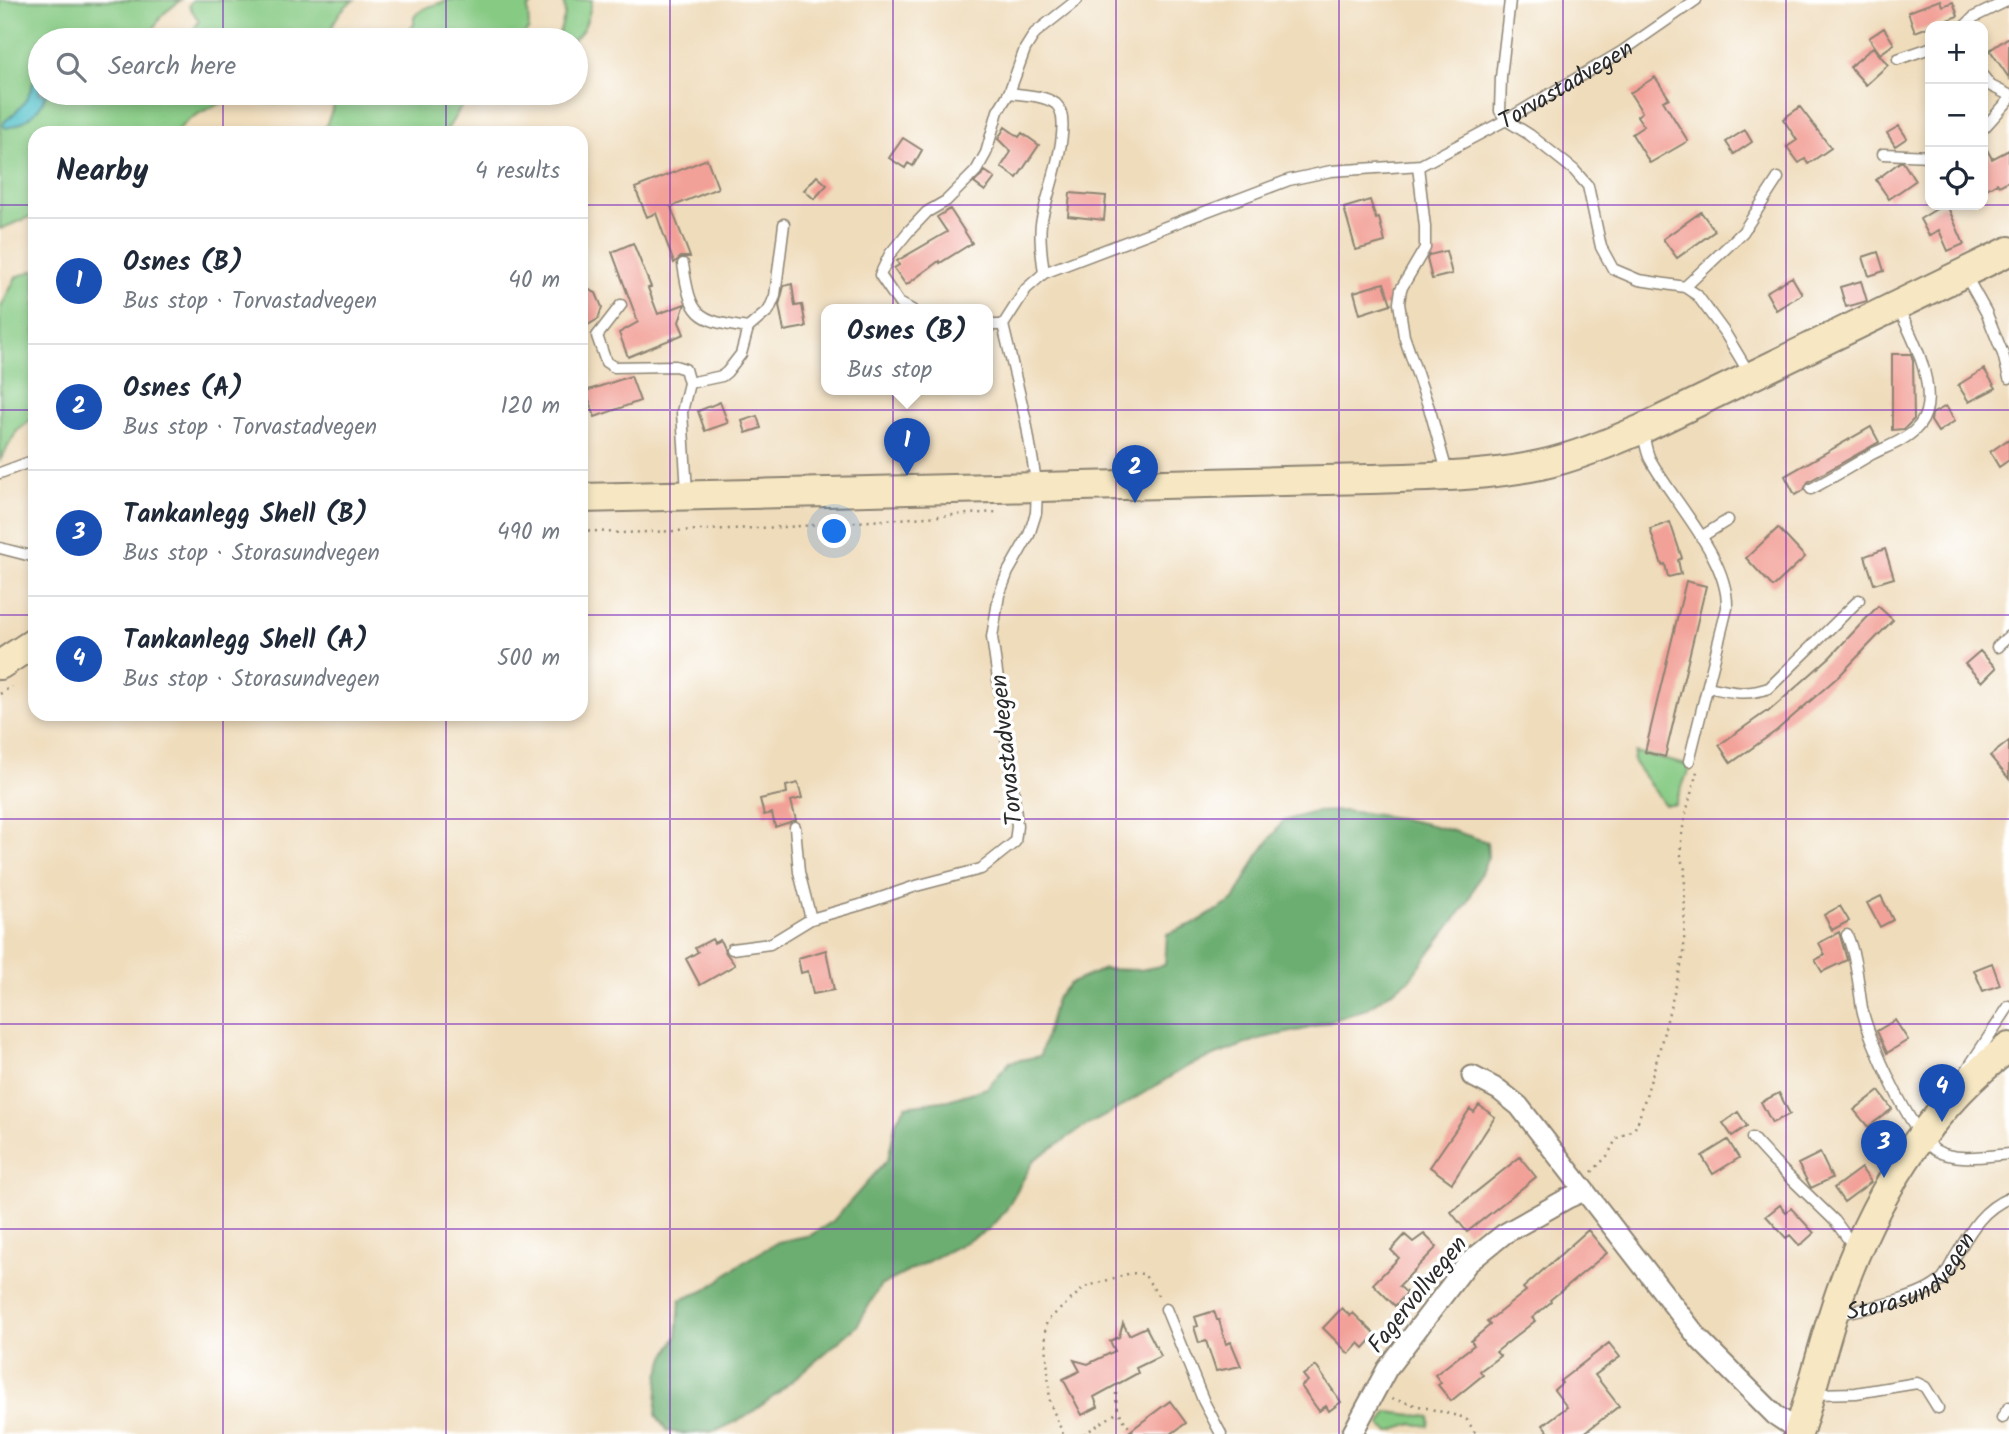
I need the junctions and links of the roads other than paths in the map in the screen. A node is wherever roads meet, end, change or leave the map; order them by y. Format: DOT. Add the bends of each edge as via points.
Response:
graph roads {
  1 [pos="1077,0"];
  2 [pos="1510,0"];
  3 [pos="1696,0"];
  4 [pos="2009,0"];
  5 [pos="1969,21"];
  6 [pos="1925,50"];
  7 [pos="1898,59"];
  8 [pos="1988,82"];
  9 [pos="1009,93"];
  10 [pos="2009,97"];
  11 [pos="1506,120"];
  12 [pos="1988,123"];
  13 [pos="1883,154"];
  14 [pos="1925,156"];
  15 [pos="1418,166"];
  16 [pos="1778,178"];
  17 [pos="784,224"];
  18 [pos="2006,256"];
  19 [pos="682,264"];
  20 [pos="1965,272"];
  21 [pos="1044,273"];
  22 [pos="1685,287"];
  23 [pos="621,304"];
  24 [pos="901,304"];
  25 [pos="1896,305"];
  26 [pos="993,325"];
  27 [pos="1003,325"];
  28 [pos="748,328"];
  29 [pos="1750,376"];
  30 [pos="2009,378"];
  31 [pos="690,383"];
  32 [pos="1642,429"];
  33 [pos="28,463"];
  34 [pos="0,473"];
  35 [pos="1448,476"];
  36 [pos="1037,487"];
  37 [pos="1811,489"];
  38 [pos="687,495"];
  39 [pos="588,498"];
  40 [pos="1728,520"];
  41 [pos="1701,537"];
  42 [pos="0,548"];
  43 [pos="28,554"];
  44 [pos="1859,600"];
  45 [pos="2009,636"];
  46 [pos="28,647"];
  47 [pos="1997,647"];
  48 [pos="0,665"];
  49 [pos="1708,687"];
  50 [pos="1689,761"];
  51 [pos="795,827"];
  52 [pos="811,919"];
  53 [pos="1847,935"];
  54 [pos="732,949"];
  55 [pos="2009,1006"];
  56 [pos="2009,1046"];
  57 [pos="1472,1076"];
  58 [pos="1962,1088"];
  59 [pos="1921,1137"];
  60 [pos="1752,1138"];
  61 [pos="2009,1154"];
  62 [pos="1581,1187"];
  63 [pos="2009,1198"];
  64 [pos="1857,1250"];
  65 [pos="1166,1309"];
  66 [pos="1834,1315"];
  67 [pos="1810,1394"];
  68 [pos="2009,1407"];
  69 [pos="1938,1408"];
  70 [pos="2003,1418"];
  71 [pos="1798,1432"];
  72 [pos="1221,1434"];
  73 [pos="1352,1434"];
  1 -- 9 [label="lane" via="1035,33"];
  2 -- 11 [label="lane" via="1500,100"];
  3 -- 11 [label="lane, Torvastadvegen" via="1621,52"];
  4 -- 5 [label="lane"];
  6 -- 7 [label="lane"];
  8 -- 10 [label="lane"];
  9 -- 21 [label="lane" via="1039,97 1056,105 1062,115 1054,176 1040,227"];
  9 -- 24 [label="lane" via="976,171 946,201 927,212 890,254 880,275"];
  10 -- 12 [label="lane"];
  11 -- 15 [label="lane"];
  11 -- 22 [label="lane, Torvastadvegen" via="1574,170 1588,186 1601,247 1613,269 1639,280"];
  13 -- 14 [label="lane"];
  15 -- 21 [label="lane" via="1289,180"];
  15 -- 35 [label="lane" via="1425,248 1401,289 1399,303 1404,336"];
  16 -- 22 [label="lane" via="1743,232"];
  17 -- 28 [label="lane" via="775,296 769,310"];
  18 -- 20 [label="main road"];
  19 -- 28 [label="lane" via="697,314"];
  20 -- 25 [label="main road"];
  20 -- 30 [label="lane" via="1986,312"];
  21 -- 27 [label="lane" via="1026,289"];
  22 -- 29 [label="lane" via="1710,311"];
  23 -- 31 [label="lane" via="597,336 606,362 614,367 675,366 685,369"];
  25 -- 29 [label="main road"];
  25 -- 37 [label="lane" via="1925,372 1928,396 1923,418 1907,436"];
  26 -- 27 [label="lane"];
  27 -- 36 [label="lane, Torvastadvegen"];
  28 -- 31 [label="lane" via="741,354 727,372"];
  29 -- 32 [label="main road"];
  31 -- 38 [label="lane" via="682,412"];
  32 -- 35 [label="main road" via="1551,462"];
  32 -- 41 [label="lane" via="1649,457"];
  33 -- 34 [label="lane"];
  35 -- 36 [label="main road"];
  36 -- 38 [label="main road"];
  36 -- 52 [label="lane, Torvastadvegen" via="1036,513 999,595 992,637 1013,786 1015,842 981,869"];
  38 -- 39 [label="main road"];
  40 -- 41 [label="lane"];
  41 -- 49 [label="lane" via="1727,595"];
  42 -- 43 [label="lane"];
  44 -- 49 [label="lane" via="1769,688 1739,694"];
  45 -- 47 [label="lane"];
  46 -- 48 [label="main road"];
  49 -- 50 [label="lane"];
  51 -- 52 [label="lane" via="799,872"];
  52 -- 54 [label="lane, Torvastadvegen" via="770,944"];
  53 -- 59 [label="lane" via="1872,1041"];
  55 -- 58 [label="lane, Storasundvegen" via="1970,1062"];
  56 -- 58 [label="main road, Storasundvegen"];
  57 -- 62 [label="street" via="1519,1106"];
  58 -- 59 [label="main road, Storasundvegen"];
  59 -- 61 [label="lane" via="1949,1156"];
  59 -- 64 [label="main road, Storasundvegen" via="1885,1192"];
  60 -- 64 [label="lane, Storasundvegen" via="1835,1221"];
  62 -- 71 [label="street" via="1700,1339 1775,1415"];
  62 -- 73 [label="street, Fagervollvegen" via="1504,1234 1468,1264 1387,1369"];
  63 -- 66 [label="lane, Storasundvegen" via="1975,1223 1941,1280 1911,1295"];
  64 -- 66 [label="main road, Storasundvegen"];
  65 -- 72 [label="lane"];
  66 -- 67 [label="main road, Storasundvegen"];
  67 -- 69 [label="lane" via="1856,1393 1917,1383 1925,1387"];
  67 -- 71 [label="main road, Storasundvegen"];
  68 -- 70 [label="lane"];
}
